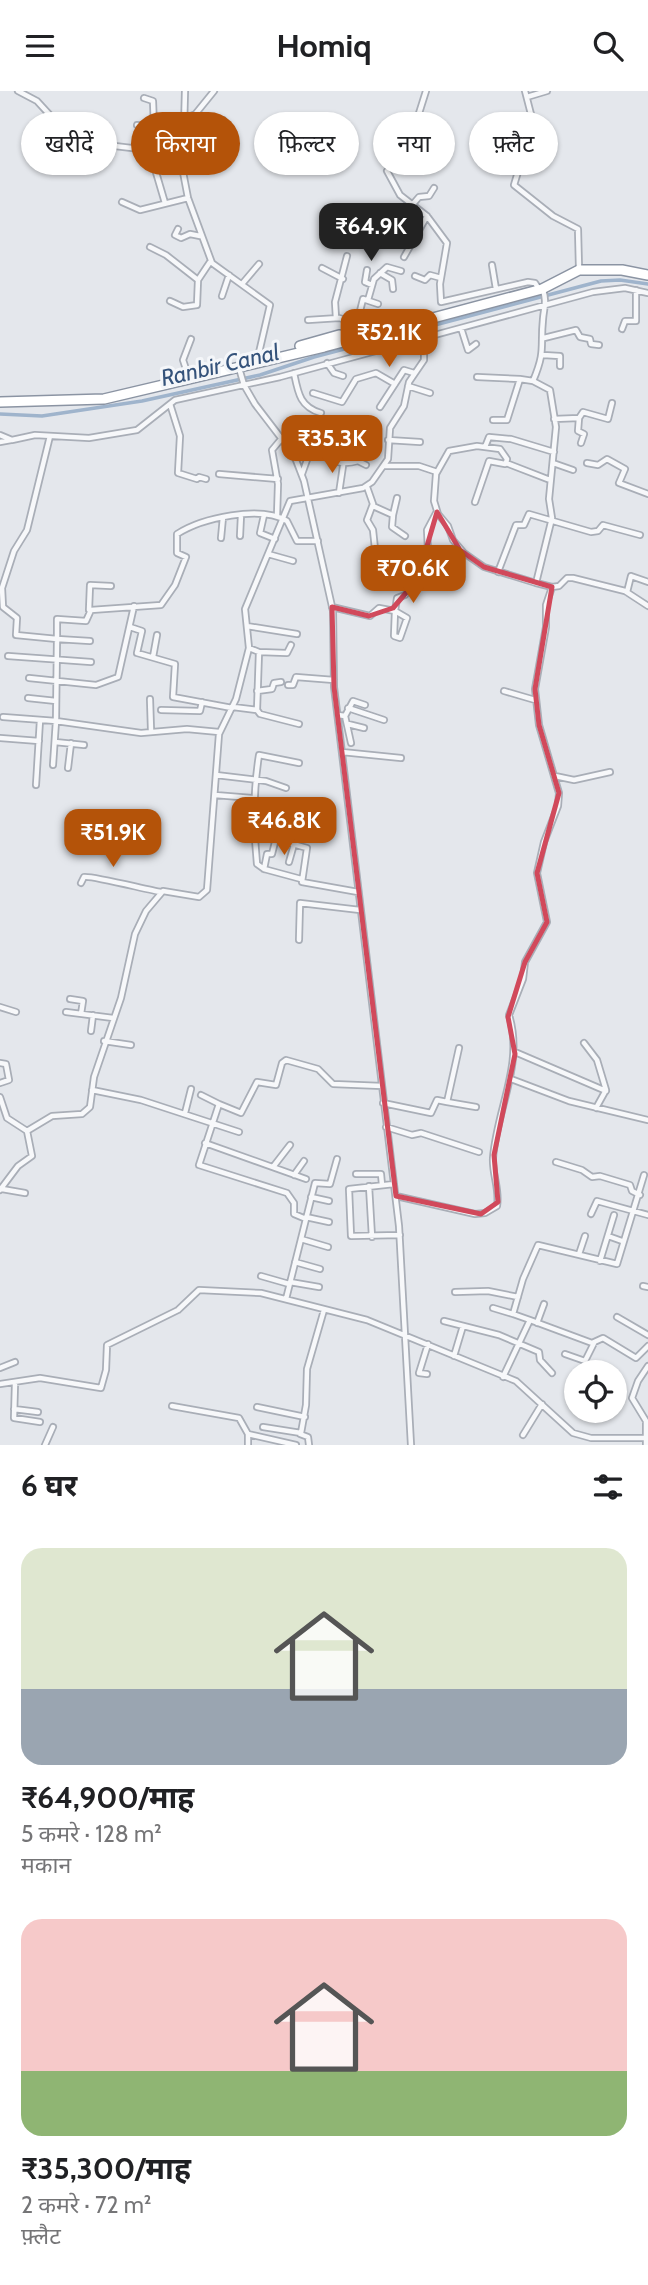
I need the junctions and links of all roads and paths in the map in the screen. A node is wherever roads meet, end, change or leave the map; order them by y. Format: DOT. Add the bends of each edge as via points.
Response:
graph roads {
  1 [pos="18,91"];
  2 [pos="185,91"];
  3 [pos="214,91"];
  4 [pos="426,91"];
  5 [pos="547,91"];
  6 [pos="526,94"];
  7 [pos="144,98"];
  8 [pos="153,112"];
  9 [pos="184,112"];
  10 [pos="196,112"];
  11 [pos="419,112"];
  12 [pos="131,148"];
  13 [pos="157,175"];
  14 [pos="183,175"];
  15 [pos="389,175"];
  16 [pos="434,188"];
  17 [pos="187,198"];
  18 [pos="122,202"];
  19 [pos="414,202"];
  20 [pos="165,203"];
  21 [pos="427,216"];
  22 [pos="178,229"];
  23 [pos="200,236"];
  24 [pos="150,247"];
  25 [pos="348,256"];
  26 [pos="404,257"];
  27 [pos="211,262"];
  28 [pos="259,264"];
  29 [pos="492,265"];
  30 [pos="322,268"];
  31 [pos="367,270"];
  32 [pos="579,270"];
  33 [pos="401,271"];
  34 [pos="380,272"];
  35 [pos="229,275"];
  36 [pos="648,275"];
  37 [pos="415,276"];
  38 [pos="438,277"];
  39 [pos="343,279"];
  40 [pos="198,280"];
  41 [pos="242,284"];
  42 [pos="372,285"];
  43 [pos="393,289"];
  44 [pos="496,289"];
  45 [pos="636,290"];
  46 [pos="542,291"];
  47 [pos="648,293"];
  48 [pos="222,296"];
  49 [pos="368,300"];
  50 [pos="170,301"];
  51 [pos="546,303"];
  52 [pos="379,304"];
  53 [pos="336,318"];
  54 [pos="308,320"];
  55 [pos="357,323"];
  56 [pos="461,328"];
  57 [pos="622,329"];
  58 [pos="357,338"];
  59 [pos="544,338"];
  60 [pos="191,339"];
  61 [pos="424,339"];
  62 [pos="476,344"];
  63 [pos="599,345"];
  64 [pos="543,355"];
  65 [pos="258,357"];
  66 [pos="327,363"];
  67 [pos="560,366"];
  68 [pos="293,373"];
  69 [pos="414,373"];
  70 [pos="242,376"];
  71 [pos="343,376"];
  72 [pos="477,377"];
  73 [pos="190,379"];
  74 [pos="520,379"];
  75 [pos="533,381"];
  76 [pos="395,384"];
  77 [pos="408,386"];
  78 [pos="313,393"];
  79 [pos="430,394"];
  80 [pos="0,402"];
  81 [pos="170,403"];
  82 [pos="612,403"];
  83 [pos="380,407"];
  84 [pos="321,413"];
  85 [pos="579,418"];
  86 [pos="554,419"];
  87 [pos="493,420"];
  88 [pos="0,435"];
  89 [pos="50,436"];
  90 [pos="283,438"];
  91 [pos="12,440"];
  92 [pos="388,440"];
  93 [pos="420,442"];
  94 [pos="582,443"];
  95 [pos="1,444"];
  96 [pos="485,447"];
  97 [pos="554,452"];
  98 [pos="506,463"];
  99 [pos="553,463"];
  100 [pos="587,463"];
  101 [pos="366,465"];
  102 [pos="344,466"];
  103 [pos="384,466"];
  104 [pos="573,470"];
  105 [pos="437,472"];
  106 [pos="219,474"];
  107 [pos="301,475"];
  108 [pos="206,479"];
  109 [pos="278,479"];
  110 [pos="550,480"];
  111 [pos="367,487"];
  112 [pos="339,493"];
  113 [pos="648,494"];
  114 [pos="307,498"];
  115 [pos="397,498"];
  116 [pos="475,502"];
  117 [pos="373,506"];
  118 [pos="437,512"];
  119 [pos="241,515"];
  120 [pos="264,515"];
  121 [pos="393,515"];
  122 [pos="277,516"];
  123 [pos="223,517"];
  124 [pos="552,518"];
  125 [pos="285,520"];
  126 [pos="640,535"];
  127 [pos="240,536"];
  128 [pos="405,536"];
  129 [pos="221,538"];
  130 [pos="275,539"];
  131 [pos="318,541"];
  132 [pos="268,554"];
  133 [pos="293,561"];
  134 [pos="420,568"];
  135 [pos="498,572"];
  136 [pos="648,582"];
  137 [pos="537,583"];
  138 [pos="111,586"];
  139 [pos="552,587"];
  140 [pos="627,592"];
  141 [pos="134,606"];
  142 [pos="648,606"];
  143 [pos="332,607"];
  144 [pos="89,610"];
  145 [pos="395,611"];
  146 [pos="247,626"];
  147 [pos="130,627"];
  148 [pos="298,634"];
  149 [pos="157,635"];
  150 [pos="57,639"];
  151 [pos="90,641"];
  152 [pos="291,645"];
  153 [pos="249,647"];
  154 [pos="259,652"];
  155 [pos="8,656"];
  156 [pos="153,657"];
  157 [pos="57,660"];
  158 [pos="91,662"];
  159 [pos="29,678"];
  160 [pos="57,680"];
  161 [pos="334,680"];
  162 [pos="281,682"];
  163 [pos="288,685"];
  164 [pos="257,691"];
  165 [pos="504,691"];
  166 [pos="28,698"];
  167 [pos="150,699"];
  168 [pos="535,700"];
  169 [pos="56,701"];
  170 [pos="202,702"];
  171 [pos="365,705"];
  172 [pos="232,708"];
  173 [pos="348,708"];
  174 [pos="161,710"];
  175 [pos="257,710"];
  176 [pos="338,715"];
  177 [pos="345,716"];
  178 [pos="3,717"];
  179 [pos="40,720"];
  180 [pos="384,720"];
  181 [pos="56,721"];
  182 [pos="299,724"];
  183 [pos="348,724"];
  184 [pos="364,728"];
  185 [pos="151,730"];
  186 [pos="219,732"];
  187 [pos="0,738"];
  188 [pos="39,741"];
  189 [pos="55,742"];
  190 [pos="71,743"];
  191 [pos="351,743"];
  192 [pos="84,745"];
  193 [pos="342,752"];
  194 [pos="401,758"];
  195 [pos="299,763"];
  196 [pos="53,765"];
  197 [pos="68,768"];
  198 [pos="610,772"];
  199 [pos="216,775"];
  200 [pos="555,776"];
  201 [pos="255,780"];
  202 [pos="36,785"];
  203 [pos="286,788"];
  204 [pos="215,795"];
  205 [pos="252,798"];
  206 [pos="279,826"];
  207 [pos="298,830"];
  208 [pos="275,839"];
  209 [pos="294,844"];
  210 [pos="289,862"];
  211 [pos="264,869"];
  212 [pos="301,879"];
  213 [pos="81,883"];
  214 [pos="162,892"];
  215 [pos="358,892"];
  216 [pos="360,909"];
  217 [pos="299,940"];
  218 [pos="70,999"];
  219 [pos="0,1007"];
  220 [pos="66,1011"];
  221 [pos="16,1012"];
  222 [pos="81,1014"];
  223 [pos="93,1015"];
  224 [pos="113,1018"];
  225 [pos="91,1031"];
  226 [pos="104,1041"];
  227 [pos="584,1043"];
  228 [pos="131,1045"];
  229 [pos="458,1048"];
  230 [pos="515,1052"];
  231 [pos="0,1063"];
  232 [pos="511,1079"];
  233 [pos="0,1083"];
  234 [pos="382,1086"];
  235 [pos="191,1089"];
  236 [pos="92,1090"];
  237 [pos="606,1091"];
  238 [pos="201,1095"];
  239 [pos="0,1097"];
  240 [pos="447,1102"];
  241 [pos="383,1103"];
  242 [pos="219,1104"];
  243 [pos="476,1107"];
  244 [pos="598,1109"];
  245 [pos="185,1113"];
  246 [pos="648,1120"];
  247 [pos="212,1122"];
  248 [pos="386,1127"];
  249 [pos="27,1131"];
  250 [pos="239,1132"];
  251 [pos="205,1143"];
  252 [pos="290,1145"];
  253 [pos="479,1152"];
  254 [pos="337,1159"];
  255 [pos="304,1161"];
  256 [pos="556,1162"];
  257 [pos="274,1167"];
  258 [pos="356,1174"];
  259 [pos="294,1175"];
  260 [pos="644,1175"];
  261 [pos="306,1179"];
  262 [pos="394,1184"];
  263 [pos="382,1185"];
  264 [pos="369,1186"];
  265 [pos="1,1189"];
  266 [pos="25,1193"];
  267 [pos="639,1195"];
  268 [pos="396,1196"];
  269 [pos="312,1197"];
  270 [pos="329,1201"];
  271 [pos="634,1211"];
  272 [pos="591,1214"];
  273 [pos="614,1215"];
  274 [pos="648,1215"];
  275 [pos="306,1218"];
  276 [pos="329,1223"];
  277 [pos="400,1234"];
  278 [pos="584,1236"];
  279 [pos="608,1236"];
  280 [pos="372,1237"];
  281 [pos="300,1239"];
  282 [pos="622,1241"];
  283 [pos="328,1247"];
  284 [pos="579,1254"];
  285 [pos="600,1261"];
  286 [pos="295,1262"];
  287 [pos="320,1269"];
  288 [pos="261,1276"];
  289 [pos="290,1283"];
  290 [pos="318,1287"];
  291 [pos="455,1292"];
  292 [pos="518,1297"];
  293 [pos="286,1299"];
  294 [pos="544,1304"];
  295 [pos="494,1308"];
  296 [pos="324,1310"];
  297 [pos="513,1314"];
  298 [pos="617,1317"];
  299 [pos="530,1320"];
  300 [pos="444,1321"];
  301 [pos="537,1323"];
  302 [pos="463,1326"];
  303 [pos="648,1335"];
  304 [pos="408,1336"];
  305 [pos="428,1343"];
  306 [pos="519,1343"];
  307 [pos="594,1343"];
  308 [pos="648,1346"];
  309 [pos="565,1354"];
  310 [pos="454,1356"];
  311 [pos="15,1362"];
  312 [pos="648,1366"];
  313 [pos="0,1368"];
  314 [pos="552,1373"];
  315 [pos="427,1374"];
  316 [pos="503,1377"];
  317 [pos="0,1384"];
  318 [pos="15,1384"];
  319 [pos="542,1404"];
  320 [pos="172,1406"];
  321 [pos="257,1407"];
  322 [pos="14,1409"];
  323 [pos="38,1412"];
  324 [pos="305,1417"];
  325 [pos="40,1422"];
  326 [pos="54,1427"];
  327 [pos="263,1427"];
  328 [pos="248,1434"];
  329 [pos="300,1434"];
  330 [pos="523,1435"];
  331 [pos="647,1436"];
  332 [pos="45,1445"];
  333 [pos="248,1445"];
  334 [pos="296,1445"];
  335 [pos="308,1445"];
  336 [pos="411,1445"];
  337 [pos="646,1445"];
  1 -- 12 [label="street" via="40,104 71,138 79,135 98,144"];
  2 -- 9 [label="street"];
  3 -- 10 [label="street"];
  4 -- 11 [label="street"];
  5 -- 6 [label="street"];
  6 -- 32 [label="street" via="533,122 514,185 578,229"];
  7 -- 8 [label="street" via="153,101"];
  13 -- 20 [label="street"];
  14 -- 17 [label="street"];
  15 -- 19 [label="street" via="400,195"];
  16 -- 19 [label="street" via="429,196"];
  17 -- 20 [label="street"];
  17 -- 23 [label="street"];
  18 -- 20 [label="street" via="140,210"];
  19 -- 21 [label="street"];
  21 -- 26 [label="street"];
  21 -- 38 [label="street" via="447,246"];
  22 -- 23 [label="street" via="175,235 181,238"];
  23 -- 27 [label="street"];
  24 -- 40 [label="street"];
  25 -- 39 [label="street"];
  27 -- 35 [label="street"];
  27 -- 40 [label="street"];
  28 -- 41 [label="street"];
  29 -- 44 [label="street"];
  30 -- 39 [label="street"];
  31 -- 42 [label="street" via="365,282"];
  32 -- 36 [label="highway"];
  32 -- 46 [label="highway"];
  33 -- 34 [label="street" via="387,267"];
  34 -- 42 [label="street"];
  34 -- 43 [label="street" via="393,280"];
  35 -- 41 [label="street"];
  35 -- 48 [label="street"];
  37 -- 38 [label="street" via="425,280 430,275"];
  38 -- 44 [label="street" via="442,303"];
  39 -- 53 [label="street"];
  40 -- 50 [label="street" via="197,306 183,307"];
  41 -- 65 [label="street" via="271,307"];
  42 -- 49 [label="street"];
  44 -- 46 [label="street" via="530,282"];
  45 -- 47 [label="street"];
  45 -- 51 [label="street" via="593,292"];
  45 -- 57 [label="street" via="636,321 625,321"];
  46 -- 51 [label="street"];
  46 -- 58 [label="highway"];
  49 -- 52 [label="street"];
  49 -- 55 [label="street" via="361,302"];
  51 -- 56 [label="street"];
  51 -- 59 [label="street"];
  53 -- 54 [label="street"];
  53 -- 55 [label="street"];
  55 -- 58 [label="street"];
  56 -- 61 [label="street"];
  56 -- 62 [label="street" via="468,350"];
  58 -- 65 [label="highway" via="339,335"];
  58 -- 70 [label="highway"];
  59 -- 63 [label="street" via="574,330"];
  59 -- 64 [label="street"];
  60 -- 73 [label="street" via="183,360"];
  61 -- 66 [label="street"];
  61 -- 69 [label="street" via="425,359"];
  64 -- 67 [label="street" via="560,356"];
  64 -- 75 [label="street"];
  65 -- 73 [label="highway"];
  66 -- 68 [label="street"];
  66 -- 71 [label="street"];
  68 -- 70 [label="street"];
  68 -- 84 [label="street" via="306,408"];
  69 -- 76 [label="street" via="405,369"];
  69 -- 77 [label="street"];
  70 -- 73 [label="highway"];
  70 -- 81 [label="street"];
  70 -- 90 [label="street"];
  72 -- 74 [label="street"];
  73 -- 80 [label="highway" via="97,400"];
  74 -- 75 [label="street"];
  74 -- 87 [label="street" via="506,421"];
  75 -- 86 [label="street" via="550,390"];
  76 -- 78 [label="street" via="376,373 356,379 342,402"];
  76 -- 83 [label="street"];
  77 -- 79 [label="street"];
  77 -- 92 [label="street"];
  81 -- 89 [label="street" via="137,430 89,438"];
  81 -- 108 [label="street" via="180,436 178,473"];
  82 -- 85 [label="street" via="608,419 583,412"];
  85 -- 86 [label="street"];
  85 -- 94 [label="street"];
  86 -- 97 [label="street"];
  88 -- 91 [label="street"];
  89 -- 91 [label="street"];
  89 -- 150 [label="street" via="27,530 14,551 1,594 3,607 17,619 16,635"];
  90 -- 107 [label="street"];
  90 -- 109 [label="street" via="272,451"];
  91 -- 95 [label="street"];
  92 -- 93 [label="street"];
  92 -- 103 [label="street"];
  96 -- 97 [label="street" via="489,437"];
  96 -- 98 [label="street" via="501,450"];
  96 -- 105 [label="street" via="450,450"];
  97 -- 99 [label="street"];
  98 -- 110 [label="street"];
  98 -- 116 [label="street" via="489,460"];
  99 -- 104 [label="street"];
  99 -- 110 [label="street"];
  100 -- 113 [label="street" via="598,465 607,459 623,466 619,484"];
  101 -- 102 [label="street" via="358,461"];
  102 -- 107 [label="street" via="311,456"];
  102 -- 112 [label="street"];
  103 -- 105 [label="street" via="419,466"];
  103 -- 111 [label="street"];
  105 -- 118 [label="street"];
  106 -- 109 [label="street"];
  107 -- 114 [label="street"];
  109 -- 122 [label="street"];
  110 -- 124 [label="street"];
  111 -- 112 [label="street"];
  111 -- 117 [label="street"];
  112 -- 114 [label="street"];
  114 -- 125 [label="street" via="290,501"];
  114 -- 131 [label="street"];
  115 -- 121 [label="street"];
  117 -- 121 [label="street"];
  117 -- 134 [label="street" via="367,520 375,549"];
  118 -- 134 [label="street"];
  118 -- 135 [label="street" via="460,550"];
  119 -- 120 [label="street"];
  119 -- 123 [label="street"];
  119 -- 127 [label="street"];
  120 -- 122 [label="street"];
  120 -- 130 [label="street" via="260,533"];
  121 -- 128 [label="street" via="392,527"];
  122 -- 125 [label="street"];
  123 -- 129 [label="street"];
  123 -- 141 [label="street" via="177,533 177,553 186,557 170,594 159,606"];
  124 -- 126 [label="street" via="591,532 603,525"];
  124 -- 135 [label="street" via="528,514 524,525 516,525"];
  124 -- 137 [label="street"];
  125 -- 130 [label="street"];
  125 -- 131 [label="street" via="296,540"];
  130 -- 132 [label="street"];
  131 -- 143 [label="street"];
  132 -- 133 [label="street"];
  132 -- 146 [label="street" via="246,601"];
  134 -- 145 [label="street" via="414,585 397,598"];
  135 -- 137 [label="street"];
  136 -- 140 [label="street" via="631,576"];
  137 -- 139 [label="street"];
  138 -- 144 [label="street" via="90,585"];
  139 -- 140 [label="street" via="569,578"];
  139 -- 168 [label="street"];
  140 -- 142 [label="street"];
  141 -- 144 [label="street"];
  141 -- 147 [label="street"];
  143 -- 145 [label="street" via="370,616 379,608"];
  143 -- 161 [label="street"];
  144 -- 150 [label="street" via="86,621 57,619"];
  145 -- 145 [label="street" via="394,636 400,638 407,618"];
  146 -- 148 [label="street"];
  146 -- 153 [label="street"];
  147 -- 156 [label="street" via="142,631 137,653"];
  147 -- 160 [label="street" via="118,677 96,685"];
  149 -- 156 [label="street"];
  150 -- 151 [label="street"];
  150 -- 157 [label="street"];
  152 -- 154 [label="street" via="288,653"];
  153 -- 154 [label="street"];
  153 -- 172 [label="street"];
  154 -- 164 [label="street"];
  155 -- 157 [label="street"];
  156 -- 170 [label="street" via="175,664 173,697"];
  157 -- 158 [label="street"];
  157 -- 160 [label="street"];
  159 -- 160 [label="street"];
  160 -- 169 [label="street"];
  161 -- 163 [label="street" via="295,677 293,686"];
  161 -- 176 [label="street"];
  162 -- 164 [label="street"];
  164 -- 175 [label="street"];
  165 -- 168 [label="street"];
  166 -- 169 [label="street"];
  167 -- 185 [label="street"];
  168 -- 200 [label="street"];
  169 -- 181 [label="street"];
  170 -- 172 [label="street"];
  170 -- 174 [label="street" via="200,711"];
  171 -- 173 [label="street" via="353,701"];
  172 -- 175 [label="street"];
  172 -- 186 [label="street"];
  173 -- 177 [label="street"];
  173 -- 180 [label="street"];
  175 -- 182 [label="street"];
  176 -- 177 [label="street"];
  176 -- 193 [label="street"];
  177 -- 183 [label="street"];
  178 -- 179 [label="street"];
  179 -- 181 [label="street"];
  179 -- 188 [label="street"];
  181 -- 185 [label="street" via="141,733"];
  181 -- 189 [label="street"];
  183 -- 184 [label="street"];
  183 -- 191 [label="street"];
  185 -- 186 [label="street"];
  186 -- 199 [label="street"];
  187 -- 188 [label="street"];
  188 -- 202 [label="street"];
  189 -- 190 [label="street"];
  189 -- 196 [label="street"];
  190 -- 192 [label="street"];
  190 -- 197 [label="street"];
  193 -- 194 [label="street"];
  193 -- 215 [label="street"];
  195 -- 201 [label="street" via="260,753"];
  198 -- 200 [label="street" via="574,780"];
  199 -- 201 [label="street"];
  199 -- 204 [label="street"];
  200 -- 230 [label="street" via="558,806 537,873 547,922 525,962 509,1015"];
  201 -- 203 [label="street"];
  201 -- 205 [label="street"];
  204 -- 205 [label="street"];
  204 -- 214 [label="street" via="207,890 199,897"];
  205 -- 211 [label="street" via="257,864"];
  206 -- 208 [label="street"];
  207 -- 209 [label="street"];
  208 -- 209 [label="street"];
  208 -- 211 [label="street" via="272,854 265,855"];
  209 -- 210 [label="street"];
  209 -- 212 [label="street" via="307,848"];
  211 -- 212 [label="street"];
  212 -- 215 [label="street"];
  213 -- 214 [label="street" via="93,875"];
  214 -- 224 [label="street" via="138,926"];
  215 -- 216 [label="street"];
  216 -- 217 [label="street" via="300,903"];
  216 -- 234 [label="street"];
  218 -- 222 [label="street" via="83,1001"];
  219 -- 221 [label="street"];
  220 -- 222 [label="street"];
  222 -- 223 [label="street"];
  223 -- 224 [label="street"];
  223 -- 225 [label="street"];
  224 -- 226 [label="street"];
  226 -- 228 [label="street"];
  226 -- 236 [label="street"];
  227 -- 237 [label="street" via="596,1057"];
  229 -- 240 [label="street"];
  230 -- 232 [label="street"];
  230 -- 237 [label="street"];
  231 -- 233 [label="street" via="6,1064 9,1078"];
  232 -- 244 [label="street"];
  232 -- 268 [label="street" via="494,1155 497,1206 475,1214"];
  234 -- 241 [label="street"];
  234 -- 242 [label="street" via="333,1084 318,1069 286,1060 276,1085 257,1082 240,1113"];
  235 -- 245 [label="street"];
  236 -- 245 [label="street"];
  236 -- 249 [label="street" via="92,1103 85,1113 57,1114"];
  237 -- 244 [label="street"];
  238 -- 242 [label="street"];
  239 -- 249 [label="street" via="7,1118"];
  240 -- 241 [label="street" via="438,1100 431,1113"];
  240 -- 243 [label="street"];
  241 -- 248 [label="street"];
  242 -- 247 [label="street"];
  244 -- 246 [label="street"];
  245 -- 247 [label="street"];
  247 -- 250 [label="street"];
  247 -- 251 [label="street"];
  248 -- 253 [label="street"];
  248 -- 262 [label="street"];
  249 -- 265 [label="street" via="32,1156 18,1165"];
  251 -- 257 [label="street"];
  251 -- 275 [label="street" via="200,1166 287,1193 294,1203 293,1214"];
  252 -- 257 [label="street"];
  254 -- 269 [label="street" via="330,1184 316,1181"];
  255 -- 259 [label="street"];
  256 -- 267 [label="street" via="592,1177 630,1185"];
  257 -- 259 [label="street"];
  258 -- 263 [label="street" via="381,1174"];
  259 -- 261 [label="street"];
  260 -- 267 [label="street"];
  262 -- 263 [label="street"];
  262 -- 268 [label="street"];
  263 -- 264 [label="street"];
  264 -- 280 [label="street"];
  264 -- 280 [label="street" via="348,1189 351,1236"];
  265 -- 266 [label="street"];
  267 -- 271 [label="street"];
  268 -- 277 [label="street"];
  269 -- 270 [label="street"];
  269 -- 275 [label="street"];
  271 -- 272 [label="street" via="597,1201"];
  271 -- 274 [label="street"];
  271 -- 282 [label="street"];
  273 -- 279 [label="street"];
  275 -- 276 [label="street"];
  275 -- 281 [label="street"];
  277 -- 280 [label="street"];
  277 -- 304 [label="street"];
  278 -- 284 [label="street"];
  279 -- 282 [label="street"];
  279 -- 285 [label="street"];
  281 -- 283 [label="street"];
  281 -- 286 [label="street"];
  282 -- 285 [label="street" via="625,1245 617,1264"];
  284 -- 285 [label="street"];
  284 -- 292 [label="street" via="539,1245"];
  286 -- 287 [label="street"];
  286 -- 289 [label="street"];
  288 -- 289 [label="street"];
  289 -- 290 [label="street"];
  289 -- 293 [label="street"];
  291 -- 292 [label="street" via="488,1291"];
  292 -- 297 [label="street"];
  293 -- 296 [label="street"];
  293 -- 318 [label="street" via="199,1290 178,1310 106,1346 101,1388 40,1378"];
  294 -- 301 [label="street"];
  295 -- 297 [label="street"];
  296 -- 304 [label="street"];
  296 -- 324 [label="street" via="307,1369"];
  297 -- 299 [label="street"];
  298 -- 303 [label="street"];
  299 -- 301 [label="street"];
  299 -- 306 [label="street"];
  300 -- 302 [label="street"];
  301 -- 307 [label="street"];
  302 -- 306 [label="street"];
  302 -- 310 [label="street"];
  304 -- 305 [label="street"];
  304 -- 336 [label="street"];
  305 -- 310 [label="street"];
  305 -- 315 [label="street" via="419,1373"];
  306 -- 314 [label="street" via="540,1352 540,1360"];
  306 -- 316 [label="street"];
  307 -- 308 [label="street" via="603,1338 637,1358"];
  307 -- 309 [label="street" via="584,1361"];
  310 -- 316 [label="street"];
  311 -- 313 [label="street"];
  312 -- 331 [label="street" via="632,1398 646,1422"];
  316 -- 319 [label="street" via="524,1387"];
  317 -- 318 [label="street"];
  318 -- 322 [label="street"];
  319 -- 330 [label="street"];
  319 -- 331 [label="street" via="573,1433 591,1438"];
  320 -- 328 [label="street" via="236,1416"];
  321 -- 324 [label="street"];
  322 -- 323 [label="street"];
  322 -- 325 [label="street" via="15,1419"];
  324 -- 329 [label="street"];
  326 -- 332 [label="street"];
  327 -- 329 [label="street"];
  328 -- 333 [label="street"];
  328 -- 334 [label="street"];
  329 -- 335 [label="street" via="308,1437"];
  331 -- 337 [label="street"];
}
